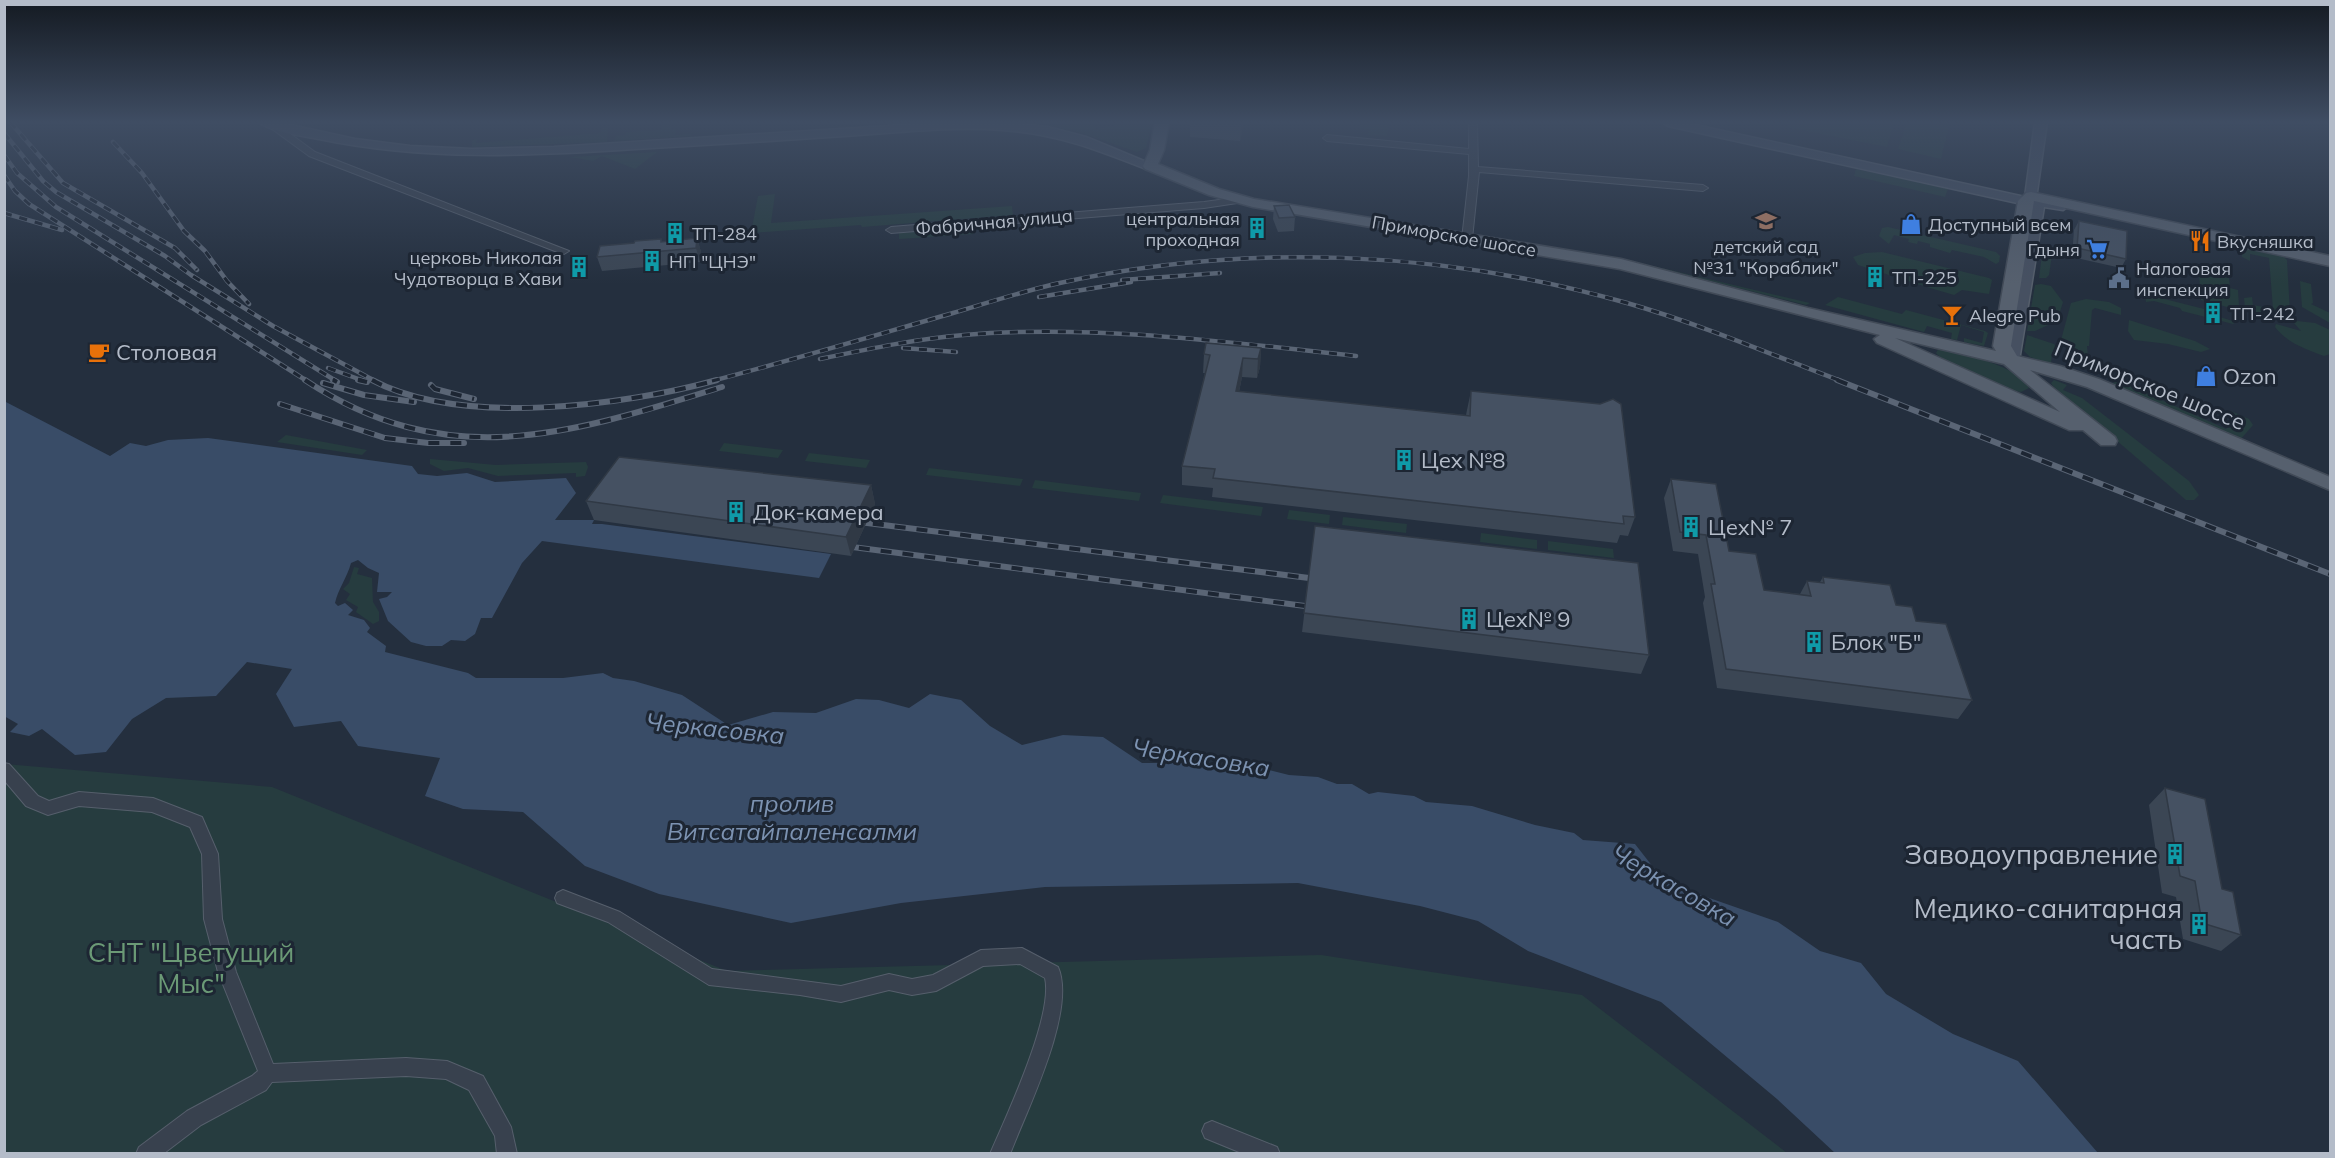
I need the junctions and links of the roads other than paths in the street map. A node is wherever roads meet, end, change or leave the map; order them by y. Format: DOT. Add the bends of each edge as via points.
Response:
graph roads {
  1 [pos="369,176"];
  2 [pos="1177,176"];
  3 [pos="1473,176"];
  4 [pos="1559,176"];
  5 [pos="1919,176"];
  6 [pos="1926,176"];
  7 [pos="2034,176"];
  8 [pos="1703,188"];
  9 [pos="1241,200"];
  10 [pos="2031,200"];
  11 [pos="891,230"];
  12 [pos="1467,239"];
  13 [pos="564,251"];
  14 [pos="2331,261"];
  15 [pos="1806,312"];
  16 [pos="1942,342"];
  17 [pos="2011,361"];
  18 [pos="1936,362"];
  19 [pos="2037,385"];
  20 [pos="2005,393"];
  21 [pos="2331,484"];
  22 [pos="4,769"];
  23 [pos="563,898"];
  24 [pos="268,1073"];
  25 [pos="1212,1131"];
  26 [pos="146,1154"];
  27 [pos="507,1154"];
  28 [pos="1000,1154"];
  29 [pos="1270,1154"];
  1 -- 13 [label="street"];
  2 -- 9 [label="main road, Приморское шоссе"];
  3 -- 12 [label="street"];
  4 -- 8 [label="street"];
  5 -- 10 [label="street"];
  6 -- 10 [label="street"];
  7 -- 10 [label="street"];
  9 -- 11 [label="street, Фабричная улица"];
  9 -- 12 [label="main road, Приморское шоссе"];
  10 -- 14 [label="main road" via="2116,213"];
  10 -- 17 [label="main road" via="2012,324 2002,346"];
  12 -- 15 [label="main road, Приморское шоссе" via="1621,264"];
  15 -- 16 [label="main road, Приморское шоссе"];
  15 -- 18 [label="main road, Приморское шоссе"];
  16 -- 17 [label="main road, Приморское шоссе"];
  16 -- 18 [label="main road" via="1932,348"];
  17 -- 19 [label="main road"];
  17 -- 21 [label="main road, Приморское шоссе" via="2087,381"];
  18 -- 20 [label="main road, Приморское шоссе"];
  19 -- 20 [label="main road" via="2037,391 2031,395"];
  19 -- 20 [label="main road, Приморское шоссе" via="2108,441"];
  22 -- 24 [label="street" via="32,801 48,808 80,799 153,805 196,822 210,854 213,919 227,972"];
  23 -- 28 [label="street" via="614,916 709,977 841,994 889,982 912,987 936,983 981,958 1022,956 1052,973 1055,982 1050,1023"];
  24 -- 26 [label="street" via="259,1083 194,1118"];
  24 -- 27 [label="street" via="406,1067 447,1070 476,1083 504,1134"];
  25 -- 29 [label="street"];
}
